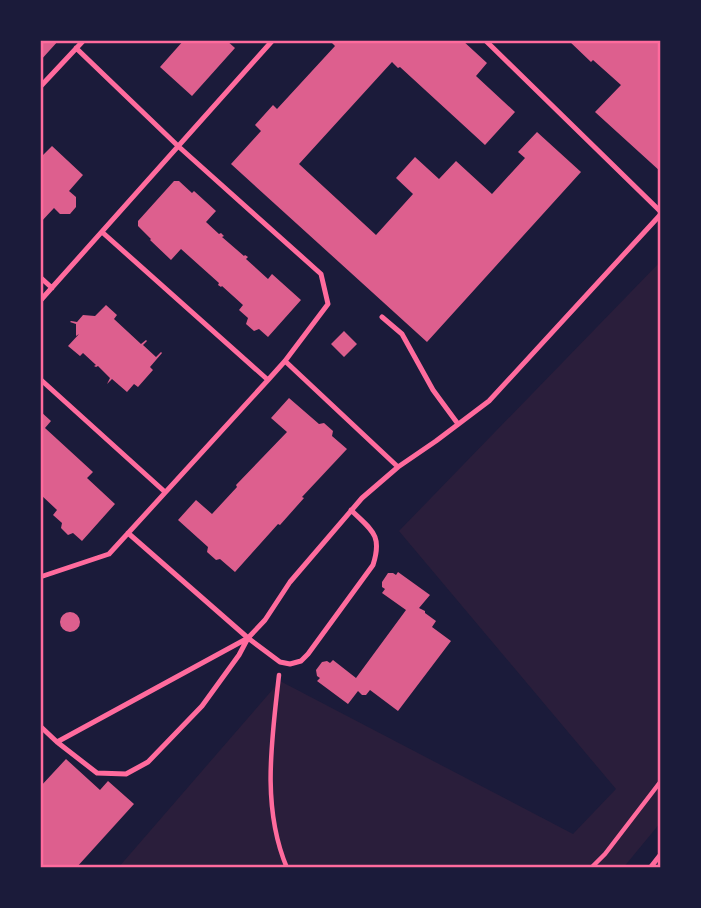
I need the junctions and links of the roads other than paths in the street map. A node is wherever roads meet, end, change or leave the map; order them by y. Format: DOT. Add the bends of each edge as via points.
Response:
graph roads {
  1 [pos="84,40"];
  2 [pos="273,40"];
  3 [pos="485,40"];
  4 [pos="76,48"];
  5 [pos="40,87"];
  6 [pos="178,146"];
  7 [pos="661,213"];
  8 [pos="102,232"];
  9 [pos="40,276"];
  10 [pos="52,288"];
  11 [pos="40,301"];
  12 [pos="382,317"];
  13 [pos="285,361"];
  14 [pos="40,379"];
  15 [pos="268,380"];
  16 [pos="458,424"];
  17 [pos="398,467"];
  18 [pos="165,492"];
  19 [pos="351,510"];
  20 [pos="128,533"];
  21 [pos="40,577"];
  22 [pos="248,638"];
  23 [pos="40,726"];
  24 [pos="57,742"];
  25 [pos="661,854"];
  26 [pos="650,868"];
  1 -- 4 [label="lane"];
  2 -- 6 [label="lane"];
  3 -- 7 [label="lane"];
  4 -- 5 [label="lane"];
  4 -- 6 [label="lane"];
  6 -- 8 [label="lane"];
  6 -- 13 [label="lane" via="321,274 328,304"];
  7 -- 16 [label="lane" via="505,385"];
  8 -- 10 [label="lane"];
  8 -- 15 [label="lane"];
  9 -- 10 [label="lane"];
  10 -- 11 [label="lane"];
  12 -- 16 [label="lane" via="402,334"];
  13 -- 15 [label="lane"];
  13 -- 17 [label="lane"];
  14 -- 18 [label="lane"];
  15 -- 18 [label="lane"];
  16 -- 17 [label="lane"];
  17 -- 19 [label="lane"];
  18 -- 20 [label="lane"];
  19 -- 22 [label="lane"];
  19 -- 22 [label="lane" via="374,533 377,554 308,654 301,661 280,662"];
  20 -- 21 [label="lane" via="109,554"];
  20 -- 22 [label="lane"];
  22 -- 24 [label="lane"];
  22 -- 24 [label="lane" via="202,706 148,762 126,774 97,773"];
  23 -- 24 [label="lane"];
  25 -- 26 [label="lane"];
}
